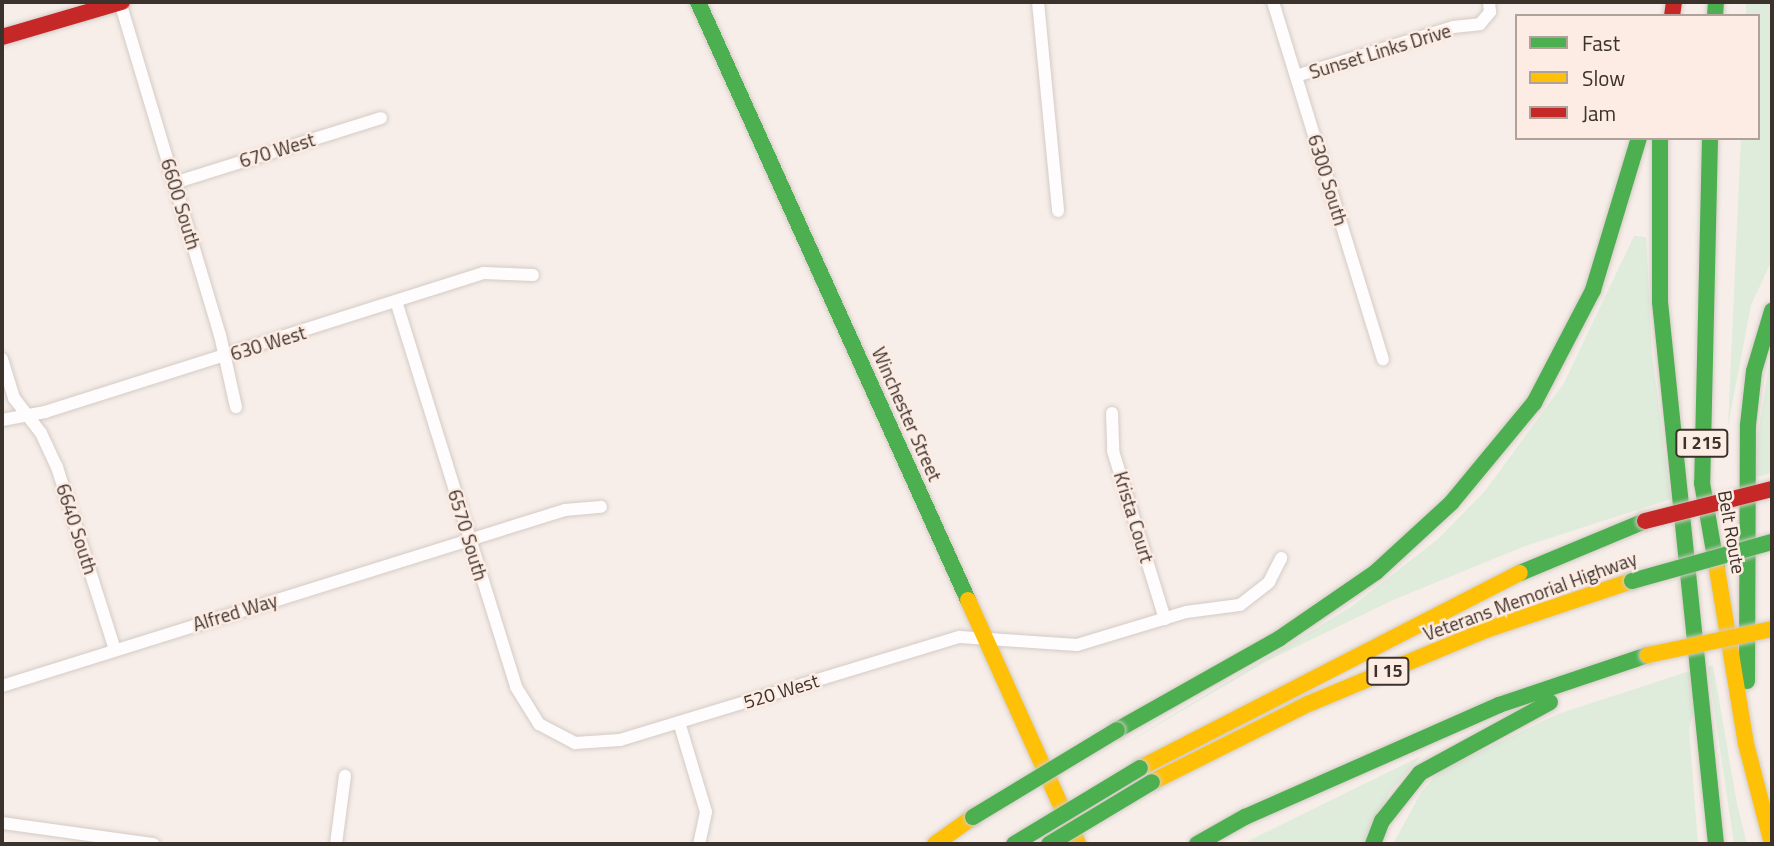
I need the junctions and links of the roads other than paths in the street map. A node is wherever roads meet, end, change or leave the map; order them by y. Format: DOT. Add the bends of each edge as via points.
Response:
graph roads {
  1 [pos="121,2"];
  2 [pos="698,2"];
  3 [pos="1038,2"];
  4 [pos="1273,2"];
  5 [pos="1489,2"];
  6 [pos="2,37"];
  7 [pos="1296,76"];
  8 [pos="381,118"];
  9 [pos="1638,140"];
  10 [pos="1660,140"];
  11 [pos="1710,140"];
  12 [pos="174,183"];
  13 [pos="1058,212"];
  14 [pos="533,275"];
  15 [pos="396,302"];
  16 [pos="1772,311"];
  17 [pos="223,357"];
  18 [pos="2,359"];
  19 [pos="1383,359"];
  20 [pos="236,407"];
  21 [pos="1112,413"];
  22 [pos="27,415"];
  23 [pos="2,420"];
  24 [pos="1772,489"];
  25 [pos="601,507"];
  26 [pos="469,541"];
  27 [pos="1772,542"];
  28 [pos="1281,558"];
  29 [pos="1165,619"];
  30 [pos="1772,629"];
  31 [pos="987,642"];
  32 [pos="115,649"];
  33 [pos="1648,656"];
  34 [pos="2,686"];
  35 [pos="679,722"];
  36 [pos="575,743"];
  37 [pos="1746,744"];
  38 [pos="345,776"];
  39 [pos="2,823"];
  40 [pos="154,844"];
  41 [pos="336,844"];
  42 [pos="699,844"];
  43 [pos="936,844"];
  44 [pos="1014,844"];
  45 [pos="1049,844"];
  46 [pos="1078,844"];
  47 [pos="1197,844"];
  48 [pos="1373,844"];
  49 [pos="1716,844"];
  50 [pos="1772,844"];
  1 -- 6 [label="main road"];
  1 -- 12 [label="street, 6600 South"];
  2 -- 31 [label="main road, Winchester Street"];
  3 -- 13 [label="street"];
  4 -- 7 [label="street, 6300 South"];
  5 -- 7 [label="street, Sunset Links Drive" via="1490,12 1480,24 1453,27"];
  7 -- 19 [label="street, 6300 South"];
  8 -- 12 [label="street, 670 West"];
  9 -- 43 [label="main road, bridge" via="1587,301 1534,403 1452,502 1376,572 1333,601 973,817"];
  10 -- 49 [label="main road" via="1660,302"];
  11 -- 37 [label="main road, Belt Route / I 215" via="1702,483"];
  12 -- 17 [label="street, 6600 South"];
  14 -- 15 [label="street, 630 West" via="484,273"];
  15 -- 17 [label="street, 630 West"];
  15 -- 26 [label="street, 6570 South"];
  16 -- 37 [label="main road" via="1754,371 1748,425"];
  17 -- 20 [label="street, 6600 South"];
  17 -- 22 [label="street, 630 West"];
  18 -- 22 [label="street, 6640 South" via="14,398"];
  21 -- 29 [label="street, Krista Court" via="1113,451"];
  22 -- 23 [label="street, 630 West"];
  22 -- 32 [label="street, 6640 South" via="41,433 65,488"];
  24 -- 44 [label="main road, bridge" via="1645,522 1482,589 1140,768"];
  25 -- 26 [label="street, Alfred Way" via="565,510"];
  26 -- 32 [label="street, Alfred Way"];
  26 -- 36 [label="street, 6570 South" via="526,709 552,734"];
  27 -- 45 [label="main road, Veterans Memorial Highway / I 15, bridge" via="1632,581 1486,630 1308,704 1152,782"];
  28 -- 29 [label="street, 520 West" via="1269,582 1240,606"];
  29 -- 31 [label="street, 520 West" via="1077,645"];
  30 -- 33 [label="main road, bridge"];
  31 -- 35 [label="street, 520 West" via="960,638"];
  31 -- 46 [label="main road, Winchester Street"];
  32 -- 34 [label="street, Alfred Way"];
  33 -- 47 [label="main road" via="1499,705 1245,817"];
  33 -- 48 [label="main road" via="1493,729 1420,773 1382,821"];
  35 -- 36 [label="street, 520 West" via="598,745"];
  35 -- 42 [label="street" via="706,812"];
  37 -- 50 [label="main road, Belt Route / I 215"];
  38 -- 41 [label="street"];
  39 -- 40 [label="street"];
}
